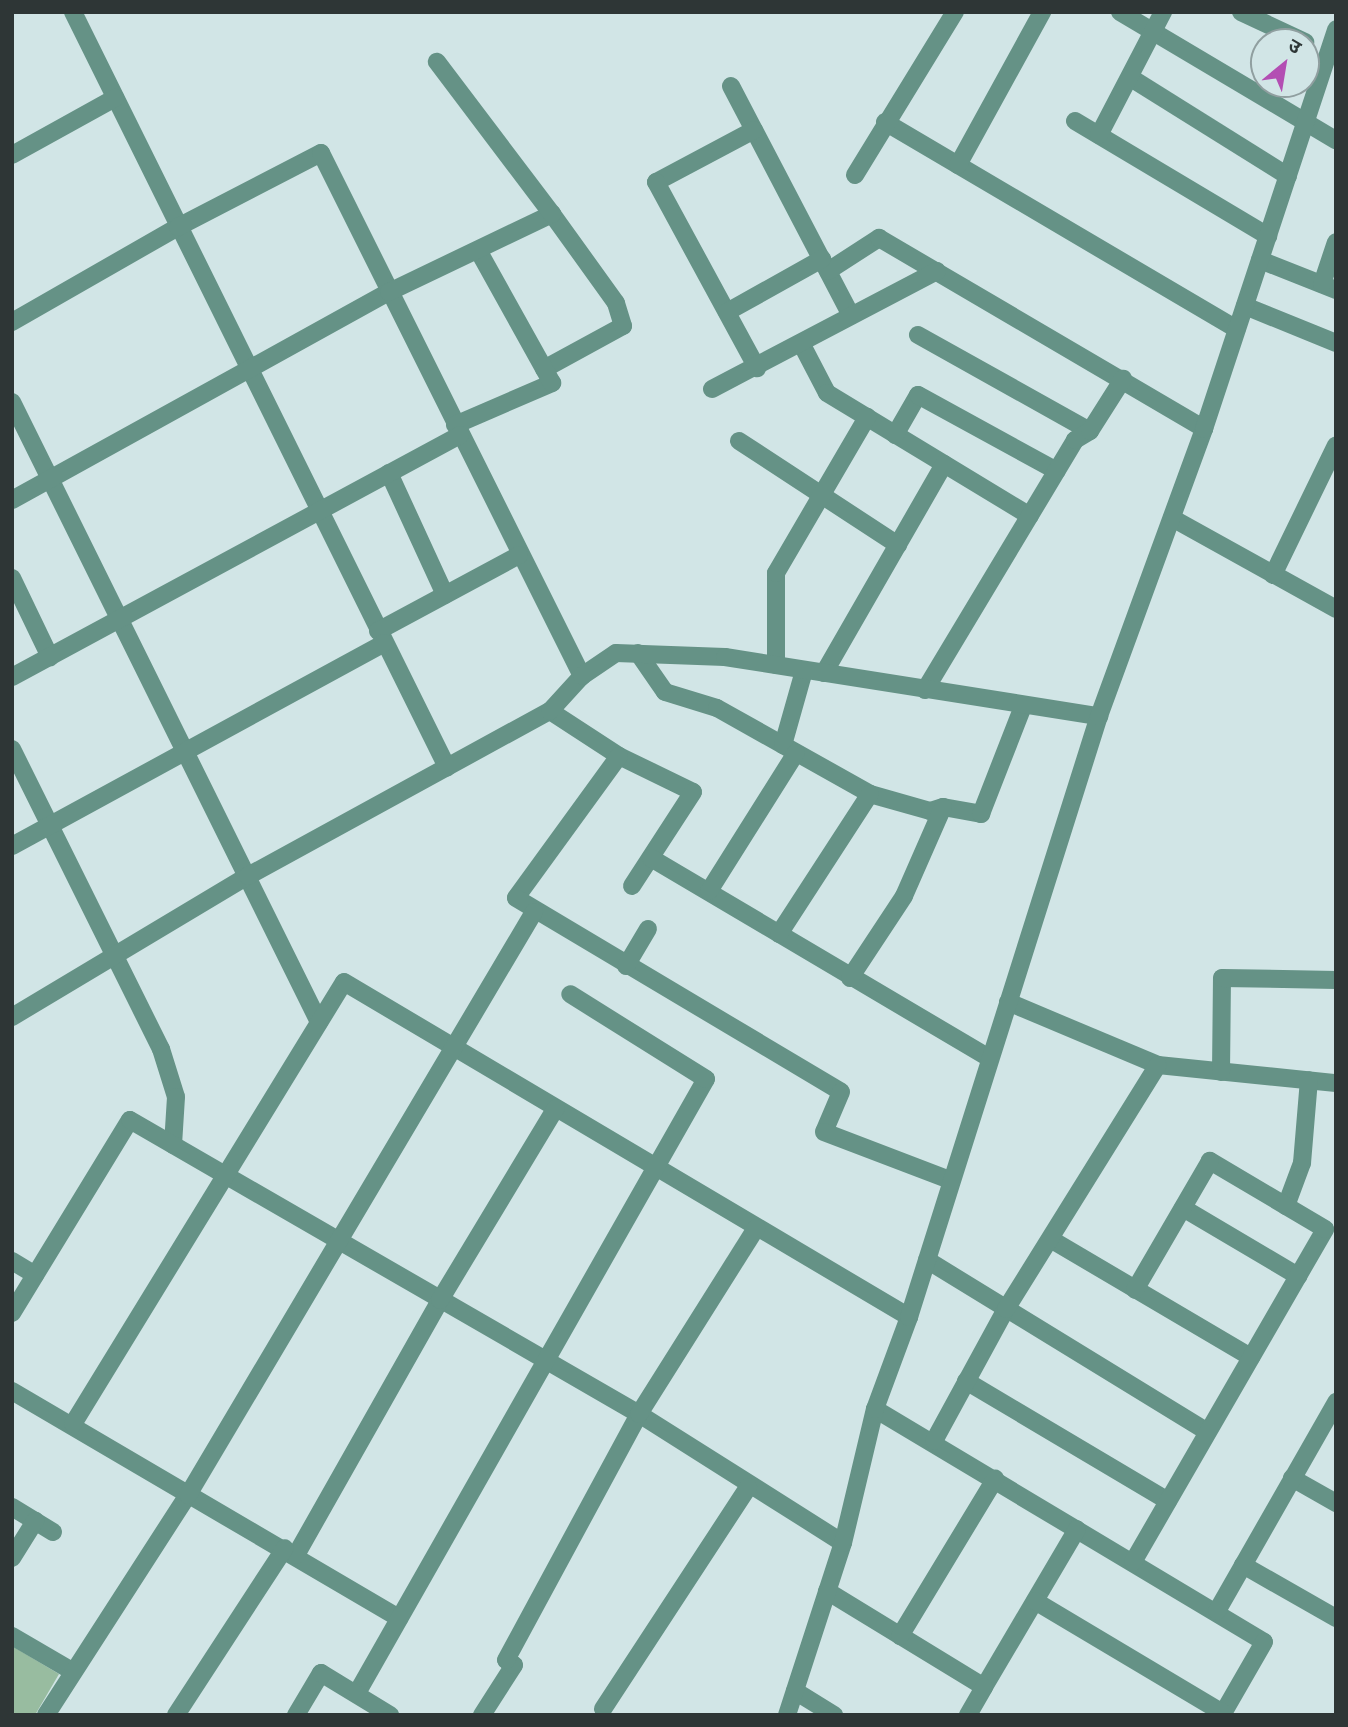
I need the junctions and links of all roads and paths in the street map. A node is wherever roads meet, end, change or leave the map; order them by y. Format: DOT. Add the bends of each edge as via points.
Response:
graph roads {
  1 [pos="955,12"];
  2 [pos="1042,12"];
  3 [pos="1121,12"];
  4 [pos="1163,12"];
  5 [pos="1241,12"];
  6 [pos="76,14"];
  7 [pos="1276,28"];
  8 [pos="1156,33"];
  9 [pos="1333,43"];
  10 [pos="437,62"];
  11 [pos="1131,78"];
  12 [pos="731,86"];
  13 [pos="115,98"];
  14 [pos="1075,121"];
  15 [pos="885,122"];
  16 [pos="1306,124"];
  17 [pos="754,130"];
  18 [pos="1099,135"];
  19 [pos="1336,140"];
  20 [pos="12,155"];
  21 [pos="958,165"];
  22 [pos="855,175"];
  23 [pos="1288,176"];
  24 [pos="552,214"];
  25 [pos="178,227"];
  26 [pos="1268,236"];
  27 [pos="1336,242"];
  28 [pos="478,250"];
  29 [pos="1260,260"];
  30 [pos="825,265"];
  31 [pos="937,271"];
  32 [pos="1329,287"];
  33 [pos="389,292"];
  34 [pos="1245,306"];
  35 [pos="727,312"];
  36 [pos="851,316"];
  37 [pos="12,322"];
  38 [pos="1237,329"];
  39 [pos="918,335"];
  40 [pos="801,343"];
  41 [pos="1336,343"];
  42 [pos="757,368"];
  43 [pos="544,369"];
  44 [pos="248,370"];
  45 [pos="1123,379"];
  46 [pos="712,389"];
  47 [pos="12,402"];
  48 [pos="867,417"];
  49 [pos="1204,429"];
  50 [pos="457,430"];
  51 [pos="1090,431"];
  52 [pos="895,435"];
  53 [pos="739,441"];
  54 [pos="1336,444"];
  55 [pos="944,464"];
  56 [pos="1057,471"];
  57 [pos="390,473"];
  58 [pos="51,478"];
  59 [pos="821,495"];
  60 [pos="12,500"];
  61 [pos="318,512"];
  62 [pos="1030,516"];
  63 [pos="1172,518"];
  64 [pos="898,545"];
  65 [pos="519,555"];
  66 [pos="1273,575"];
  67 [pos="12,578"];
  68 [pos="445,595"];
  69 [pos="1336,610"];
  70 [pos="121,618"];
  71 [pos="381,637"];
  72 [pos="638,653"];
  73 [pos="50,657"];
  74 [pos="776,665"];
  75 [pos="804,671"];
  76 [pos="824,673"];
  77 [pos="582,676"];
  78 [pos="12,677"];
  79 [pos="925,690"];
  80 [pos="1023,706"];
  81 [pos="550,711"];
  82 [pos="1099,716"];
  83 [pos="790,749"];
  84 [pos="188,750"];
  85 [pos="13,752"];
  86 [pos="619,756"];
  87 [pos="447,767"];
  88 [pos="870,794"];
  89 [pos="943,807"];
  90 [pos="50,825"];
  91 [pos="12,846"];
  92 [pos="651,858"];
  93 [pos="248,876"];
  94 [pos="632,886"];
  95 [pos="709,891"];
  96 [pos="534,912"];
  97 [pos="648,929"];
  98 [pos="779,934"];
  99 [pos="114,956"];
  100 [pos="626,966"];
  101 [pos="850,978"];
  102 [pos="1336,980"];
  103 [pos="570,994"];
  104 [pos="1008,1002"];
  105 [pos="12,1017"];
  106 [pos="319,1022"];
  107 [pos="455,1049"];
  108 [pos="988,1057"];
  109 [pos="1158,1065"];
  110 [pos="1221,1072"];
  111 [pos="1309,1080"];
  112 [pos="1336,1083"];
  113 [pos="556,1108"];
  114 [pos="173,1145"];
  115 [pos="658,1169"];
  116 [pos="226,1173"];
  117 [pos="950,1180"];
  118 [pos="1286,1206"];
  119 [pos="1183,1208"];
  120 [pos="756,1228"];
  121 [pos="337,1238"];
  122 [pos="1052,1240"];
  123 [pos="927,1260"];
  124 [pos="12,1261"];
  125 [pos="35,1275"];
  126 [pos="1298,1276"];
  127 [pos="1135,1290"];
  128 [pos="440,1300"];
  129 [pos="1006,1309"];
  130 [pos="12,1312"];
  131 [pos="909,1317"];
  132 [pos="1251,1357"];
  133 [pos="544,1360"];
  134 [pos="966,1381"];
  135 [pos="12,1391"];
  136 [pos="1336,1402"];
  137 [pos="875,1409"];
  138 [pos="639,1414"];
  139 [pos="73,1424"];
  140 [pos="1208,1432"];
  141 [pos="934,1441"];
  142 [pos="1292,1478"];
  143 [pos="995,1479"];
  144 [pos="748,1487"];
  145 [pos="188,1495"];
  146 [pos="1168,1501"];
  147 [pos="1336,1503"];
  148 [pos="12,1507"];
  149 [pos="35,1521"];
  150 [pos="1077,1529"];
  151 [pos="53,1532"];
  152 [pos="843,1543"];
  153 [pos="291,1551"];
  154 [pos="12,1558"];
  155 [pos="1133,1562"];
  156 [pos="1243,1565"];
  157 [pos="827,1591"];
  158 [pos="1035,1601"];
  159 [pos="1217,1611"];
  160 [pos="399,1618"];
  161 [pos="1336,1618"];
  162 [pos="12,1636"];
  163 [pos="900,1636"];
  164 [pos="72,1671"];
  165 [pos="984,1687"];
  166 [pos="795,1691"];
  167 [pos="357,1693"];
  168 [pos="603,1709"];
  169 [pos="489,1712"];
  170 [pos="1223,1714"];
  171 [pos="46,1715"];
  172 [pos="176,1715"];
  173 [pos="296,1715"];
  174 [pos="390,1715"];
  175 [pos="787,1715"];
  176 [pos="834,1715"];
  177 [pos="968,1715"];
  1 -- 15 [label="street"];
  2 -- 21 [label="street"];
  3 -- 8 [label="street"];
  4 -- 8 [label="street"];
  5 -- 7 [label="street"];
  6 -- 13 [label="street"];
  8 -- 11 [label="street"];
  8 -- 16 [label="street"];
  9 -- 16 [label="street"];
  10 -- 24 [label="street"];
  11 -- 18 [label="street"];
  11 -- 23 [label="street"];
  12 -- 17 [label="street"];
  13 -- 20 [label="street"];
  13 -- 25 [label="street"];
  14 -- 18 [label="street"];
  15 -- 21 [label="street"];
  15 -- 22 [label="street"];
  16 -- 19 [label="street"];
  16 -- 23 [label="street"];
  17 -- 30 [label="street"];
  17 -- 35 [label="street" via="656,182"];
  18 -- 26 [label="street"];
  21 -- 38 [label="street"];
  23 -- 26 [label="street"];
  24 -- 28 [label="street"];
  24 -- 43 [label="street" via="616,303 623,326"];
  25 -- 33 [label="street" via="321,153"];
  25 -- 37 [label="street"];
  25 -- 44 [label="street"];
  26 -- 29 [label="street"];
  27 -- 32 [label="street"];
  28 -- 33 [label="street"];
  28 -- 43 [label="street"];
  29 -- 32 [label="street"];
  29 -- 34 [label="street"];
  30 -- 31 [label="street" via="879,238"];
  30 -- 35 [label="street"];
  30 -- 36 [label="street"];
  31 -- 36 [label="street"];
  31 -- 45 [label="street"];
  33 -- 44 [label="street"];
  33 -- 50 [label="street"];
  34 -- 38 [label="street"];
  34 -- 41 [label="street"];
  35 -- 42 [label="street"];
  36 -- 40 [label="street"];
  38 -- 49 [label="street"];
  39 -- 51 [label="street"];
  40 -- 42 [label="street"];
  40 -- 48 [label="street" via="827,393"];
  42 -- 46 [label="street"];
  43 -- 50 [label="street" via="552,383"];
  44 -- 58 [label="street"];
  44 -- 61 [label="street"];
  45 -- 49 [label="street"];
  45 -- 51 [label="street"];
  47 -- 58 [label="street"];
  48 -- 52 [label="street"];
  48 -- 59 [label="street"];
  49 -- 63 [label="street"];
  50 -- 57 [label="street"];
  50 -- 65 [label="street"];
  51 -- 56 [label="street" via="1075,440"];
  52 -- 55 [label="street"];
  52 -- 56 [label="street" via="918,395"];
  53 -- 59 [label="street"];
  54 -- 66 [label="street"];
  55 -- 62 [label="street"];
  55 -- 64 [label="street"];
  56 -- 62 [label="street"];
  57 -- 61 [label="street"];
  57 -- 68 [label="street"];
  58 -- 60 [label="street"];
  58 -- 70 [label="street"];
  59 -- 64 [label="street"];
  59 -- 74 [label="street" via="776,573"];
  61 -- 70 [label="street"];
  61 -- 71 [label="street"];
  62 -- 79 [label="street"];
  63 -- 66 [label="street"];
  63 -- 82 [label="street"];
  64 -- 76 [label="street"];
  65 -- 68 [label="street"];
  65 -- 77 [label="street"];
  66 -- 69 [label="street"];
  67 -- 73 [label="street"];
  68 -- 71 [label="street"];
  70 -- 73 [label="street"];
  70 -- 84 [label="street"];
  71 -- 84 [label="street"];
  71 -- 87 [label="street"];
  72 -- 74 [label="street" via="725,657"];
  72 -- 77 [label="street" via="616,653"];
  72 -- 83 [label="street" via="665,692 717,708"];
  73 -- 78 [label="street"];
  74 -- 75 [label="street"];
  75 -- 76 [label="street"];
  75 -- 83 [label="street"];
  76 -- 79 [label="street"];
  77 -- 81 [label="street"];
  79 -- 80 [label="street"];
  80 -- 82 [label="street"];
  80 -- 89 [label="street" via="981,814"];
  81 -- 86 [label="street"];
  81 -- 87 [label="street"];
  82 -- 104 [label="street"];
  83 -- 88 [label="street"];
  83 -- 95 [label="street"];
  84 -- 90 [label="street"];
  84 -- 93 [label="street"];
  85 -- 90 [label="street"];
  86 -- 92 [label="street" via="693,792"];
  86 -- 96 [label="street" via="516,898"];
  87 -- 93 [label="street"];
  88 -- 89 [label="street" via="930,811"];
  88 -- 98 [label="street"];
  89 -- 101 [label="street" via="904,896"];
  90 -- 91 [label="street"];
  90 -- 99 [label="street"];
  92 -- 94 [label="street"];
  92 -- 95 [label="street"];
  93 -- 99 [label="street"];
  93 -- 106 [label="street"];
  95 -- 98 [label="street"];
  96 -- 100 [label="street"];
  96 -- 107 [label="street"];
  97 -- 100 [label="street"];
  98 -- 101 [label="street"];
  99 -- 105 [label="street"];
  99 -- 114 [label="street" via="165,1061 176,1097"];
  100 -- 117 [label="street" via="841,1092 824,1132"];
  101 -- 108 [label="street"];
  102 -- 110 [label="street" via="1222,978"];
  103 -- 115 [label="street" via="706,1079"];
  104 -- 108 [label="street"];
  104 -- 109 [label="street"];
  106 -- 107 [label="street" via="344,982"];
  106 -- 116 [label="street"];
  107 -- 113 [label="street"];
  107 -- 121 [label="street"];
  108 -- 117 [label="street"];
  109 -- 110 [label="street"];
  109 -- 122 [label="street"];
  110 -- 111 [label="street"];
  111 -- 112 [label="street"];
  111 -- 118 [label="street" via="1302,1163"];
  113 -- 115 [label="street"];
  113 -- 128 [label="street"];
  114 -- 116 [label="street"];
  114 -- 125 [label="street" via="130,1120"];
  115 -- 120 [label="street"];
  115 -- 133 [label="street"];
  116 -- 121 [label="street"];
  116 -- 139 [label="street"];
  117 -- 123 [label="street"];
  118 -- 119 [label="street" via="1210,1161"];
  118 -- 126 [label="street" via="1325,1229"];
  119 -- 126 [label="street"];
  119 -- 127 [label="street"];
  120 -- 131 [label="street"];
  120 -- 138 [label="street"];
  121 -- 128 [label="street"];
  121 -- 145 [label="street"];
  122 -- 127 [label="street"];
  122 -- 129 [label="street"];
  123 -- 129 [label="street"];
  123 -- 131 [label="street"];
  124 -- 125 [label="street"];
  125 -- 130 [label="street"];
  126 -- 132 [label="street"];
  127 -- 132 [label="street"];
  128 -- 133 [label="street"];
  128 -- 153 [label="street"];
  129 -- 134 [label="street"];
  129 -- 140 [label="street"];
  131 -- 137 [label="street"];
  132 -- 140 [label="street"];
  133 -- 138 [label="street"];
  133 -- 160 [label="street"];
  134 -- 141 [label="street"];
  134 -- 146 [label="street"];
  135 -- 139 [label="street"];
  136 -- 142 [label="street"];
  137 -- 141 [label="street"];
  137 -- 152 [label="street"];
  138 -- 144 [label="street"];
  138 -- 169 [label="street" via="506,1660 514,1665"];
  139 -- 145 [label="street"];
  140 -- 146 [label="street"];
  141 -- 143 [label="street"];
  142 -- 147 [label="street"];
  142 -- 156 [label="street"];
  143 -- 150 [label="street"];
  143 -- 163 [label="street"];
  144 -- 152 [label="street"];
  144 -- 168 [label="street"];
  145 -- 153 [label="street"];
  145 -- 164 [label="street"];
  146 -- 155 [label="street"];
  148 -- 149 [label="street"];
  149 -- 151 [label="street"];
  149 -- 154 [label="street"];
  150 -- 155 [label="street"];
  150 -- 158 [label="street"];
  152 -- 157 [label="street"];
  153 -- 160 [label="street"];
  153 -- 172 [label="street"];
  155 -- 159 [label="street"];
  156 -- 159 [label="street"];
  156 -- 161 [label="street"];
  157 -- 163 [label="street"];
  157 -- 166 [label="street"];
  158 -- 165 [label="street"];
  158 -- 170 [label="street"];
  159 -- 170 [label="street" via="1264,1642"];
  160 -- 167 [label="street"];
  162 -- 164 [label="street"];
  163 -- 165 [label="street"];
  164 -- 171 [label="street"];
  165 -- 177 [label="street"];
  166 -- 175 [label="street"];
  166 -- 176 [label="street"];
  167 -- 173 [label="street" via="321,1673"];
  167 -- 174 [label="street"];
}
